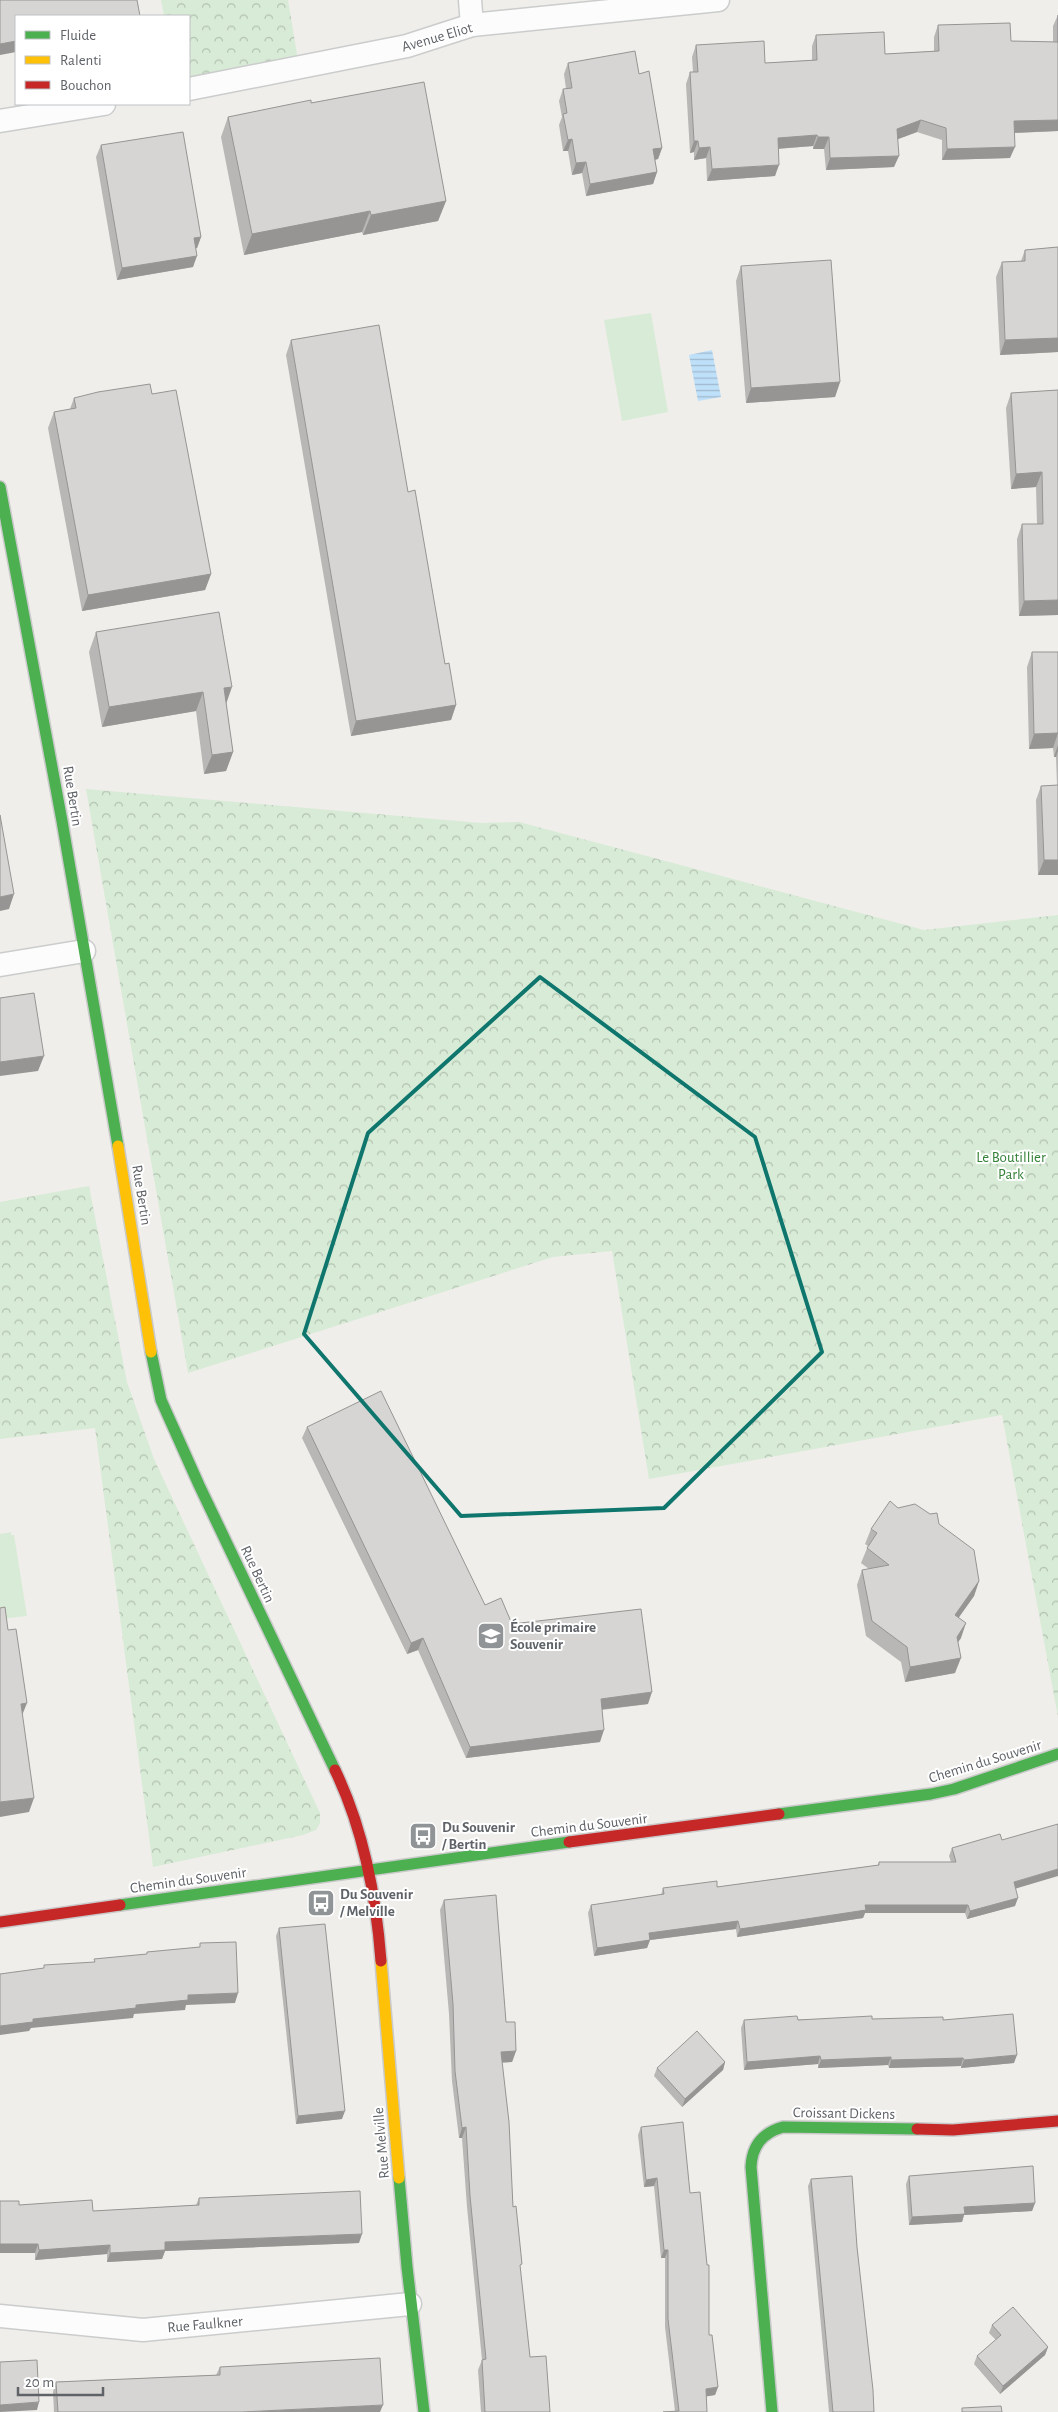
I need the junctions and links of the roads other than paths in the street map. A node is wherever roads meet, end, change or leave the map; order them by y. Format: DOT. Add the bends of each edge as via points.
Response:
graph roads {
  1 [pos="470,0"];
  2 [pos="718,0"];
  3 [pos="472,25"];
  4 [pos="190,89"];
  5 [pos="98,105"];
  6 [pos="0,121"];
  7 [pos="0,487"];
  8 [pos="84,951"];
  9 [pos="0,965"];
  10 [pos="1058,1754"];
  11 [pos="369,1871"];
  12 [pos="0,1922"];
  13 [pos="1058,2121"];
  14 [pos="410,2304"];
  15 [pos="0,2316"];
  16 [pos="424,2412"];
  17 [pos="772,2412"];
  1 -- 3 [label="street"];
  2 -- 3 [label="street, Avenue Eliot"];
  3 -- 4 [label="street, Avenue Eliot" via="406,46"];
  5 -- 6 [label="street"];
  7 -- 8 [label="street, Rue Bertin" via="44,716"];
  8 -- 9 [label="street"];
  8 -- 11 [label="street, Rue Bertin" via="161,1400 348,1797"];
  10 -- 11 [label="street, Chemin du Souvenir" via="931,1794"];
  11 -- 12 [label="street, Chemin du Souvenir"];
  11 -- 14 [label="street, Rue Melville" via="377,1910"];
  13 -- 17 [label="street, Croissant Dickens" via="953,2130 783,2127 770,2131 755,2144 751,2167"];
  14 -- 15 [label="street, Rue Faulkner" via="142,2330"];
  14 -- 16 [label="street, Rue Melville"];
}
